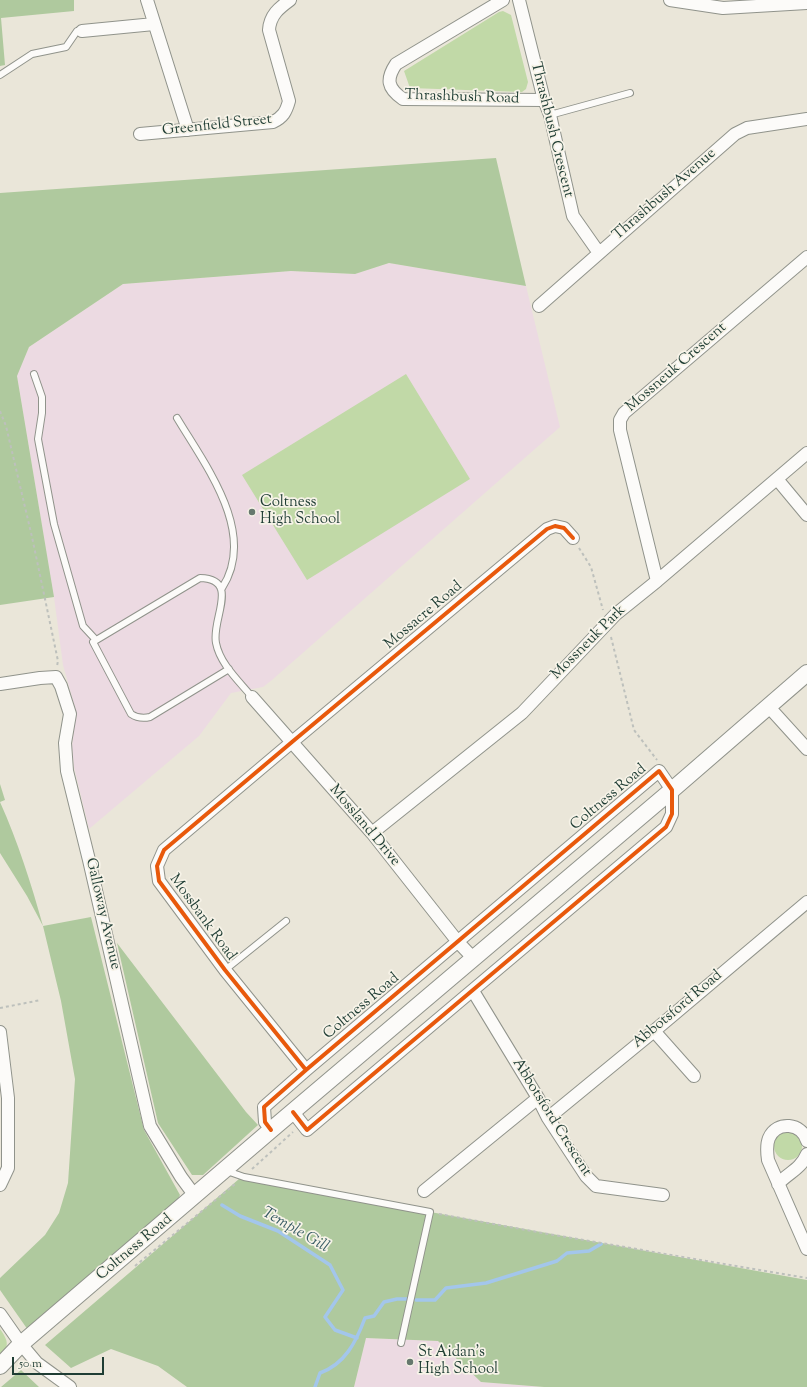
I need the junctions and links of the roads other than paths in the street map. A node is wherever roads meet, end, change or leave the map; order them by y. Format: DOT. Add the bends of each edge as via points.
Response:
graph roads {
  1 [pos="147,0"];
  2 [pos="290,0"];
  3 [pos="504,0"];
  4 [pos="519,0"];
  5 [pos="670,0"];
  6 [pos="802,2"];
  7 [pos="723,4"];
  8 [pos="154,24"];
  9 [pos="82,31"];
  10 [pos="0,76"];
  11 [pos="630,93"];
  12 [pos="544,100"];
  13 [pos="550,115"];
  14 [pos="807,119"];
  15 [pos="188,130"];
  16 [pos="140,134"];
  17 [pos="599,253"];
  18 [pos="807,257"];
  19 [pos="540,306"];
  20 [pos="34,374"];
  21 [pos="176,418"];
  22 [pos="807,453"];
  23 [pos="777,479"];
  24 [pos="807,515"];
  25 [pos="573,538"];
  26 [pos="657,581"];
  27 [pos="222,588"];
  28 [pos="96,640"];
  29 [pos="229,669"];
  30 [pos="807,673"];
  31 [pos="0,684"];
  32 [pos="252,697"];
  33 [pos="768,706"];
  34 [pos="292,742"];
  35 [pos="807,749"];
  36 [pos="672,790"];
  37 [pos="372,833"];
  38 [pos="807,902"];
  39 [pos="286,921"];
  40 [pos="458,942"];
  41 [pos="474,959"];
  42 [pos="225,970"];
  43 [pos="472,991"];
  44 [pos="654,1031"];
  45 [pos="0,1032"];
  46 [pos="306,1070"];
  47 [pos="694,1076"];
  48 [pos="538,1098"];
  49 [pos="293,1112"];
  50 [pos="548,1118"];
  51 [pos="271,1130"];
  52 [pos="807,1142"];
  53 [pos="807,1154"];
  54 [pos="225,1170"];
  55 [pos="778,1184"];
  56 [pos="0,1185"];
  57 [pos="424,1191"];
  58 [pos="663,1195"];
  59 [pos="195,1196"];
  60 [pos="807,1250"];
  61 [pos="0,1314"];
  62 [pos="401,1343"];
  63 [pos="21,1344"];
  64 [pos="0,1366"];
  65 [pos="70,1387"];
  1 -- 8 [label="street"];
  2 -- 15 [label="street, Greenfield Street" via="277,9 269,23 289,102 287,111 273,122"];
  3 -- 12 [label="street, Thrashbush Road" via="396,64 389,74 390,85 394,93 403,99"];
  4 -- 12 [label="street, Thrashbush Crescent"];
  5 -- 7 [label="street"];
  6 -- 7 [label="street"];
  8 -- 9 [label="street"];
  8 -- 15 [label="street"];
  9 -- 10 [label="lane" via="77,31 66,47 32,54"];
  11 -- 13 [label="lane"];
  12 -- 13 [label="street, Thrashbush Crescent"];
  13 -- 17 [label="street, Thrashbush Crescent" via="573,216"];
  14 -- 17 [label="street, Thrashbush Avenue" via="747,128 736,134"];
  15 -- 16 [label="street, Greenfield Street"];
  17 -- 19 [label="street, Thrashbush Avenue"];
  18 -- 26 [label="street, Mossneuk Crescent" via="624,413 620,420 620,430"];
  20 -- 28 [label="lane" via="42,397 38,439 54,524 83,626"];
  21 -- 27 [label="lane" via="218,486 228,510 233,535 233,562 229,577"];
  22 -- 23 [label="street, Mossneuk Park"];
  23 -- 24 [label="street"];
  23 -- 26 [label="street, Mossneuk Park"];
  25 -- 34 [label="street, Mossacre Road" via="564,528 555,526 547,529"];
  26 -- 37 [label="street, Mossneuk Park" via="616,614 522,713"];
  27 -- 28 [label="lane" via="217,581 200,578"];
  27 -- 29 [label="lane" via="215,633 219,654"];
  28 -- 29 [label="lane" via="93,642 131,714 136,717 150,717"];
  29 -- 32 [label="lane"];
  30 -- 33 [label="street, Coltness Road"];
  31 -- 59 [label="street, Galloway Avenue" via="56,678 62,686 70,714 65,743 67,771 150,1126"];
  32 -- 34 [label="street, Mossland Drive"];
  33 -- 35 [label="street"];
  33 -- 36 [label="street, Coltness Road"];
  34 -- 37 [label="street, Mossland Drive"];
  34 -- 42 [label="street, Mossbank Road" via="164,850 156,866 158,881"];
  36 -- 40 [label="street, Coltness Road" via="659,771"];
  36 -- 41 [label="street, Coltness Road"];
  36 -- 43 [label="street" via="672,814 666,827"];
  37 -- 40 [label="street, Mossland Drive"];
  38 -- 44 [label="street, Abbotsford Road"];
  39 -- 42 [label="lane, Mossbank Road"];
  40 -- 41 [label="street, Mossland Drive"];
  40 -- 46 [label="street, Coltness Road"];
  41 -- 49 [label="street, Coltness Road"];
  42 -- 46 [label="street, Mossbank Road"];
  43 -- 48 [label="street, Abbotsford Crescent"];
  43 -- 49 [label="street" via="307,1130"];
  44 -- 47 [label="street"];
  44 -- 50 [label="street, Abbotsford Road"];
  45 -- 56 [label="street" via="8,1098 8,1168"];
  46 -- 51 [label="street, Coltness Road" via="264,1108 265,1122"];
  48 -- 50 [label="street, Abbotsford Crescent"];
  48 -- 57 [label="street"];
  49 -- 51 [label="street, Coltness Road"];
  50 -- 58 [label="street, Abbotsford Crescent" via="586,1176 596,1186"];
  51 -- 54 [label="street, Coltness Road"];
  52 -- 55 [label="street" via="801,1130 793,1126 775,1129 766,1148"];
  53 -- 55 [label="street" via="803,1163"];
  54 -- 59 [label="street, Coltness Road"];
  54 -- 62 [label="lane" via="244,1177 430,1212"];
  55 -- 60 [label="street"];
  59 -- 63 [label="street, Coltness Road"];
  61 -- 63 [label="street"];
  63 -- 64 [label="street, Coltness Road"];
  63 -- 65 [label="street" via="37,1363"];
}
